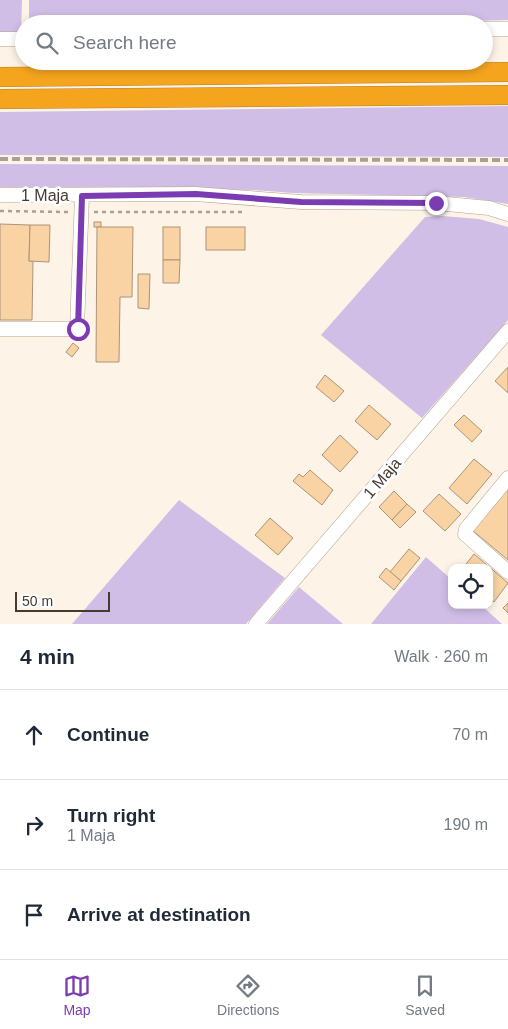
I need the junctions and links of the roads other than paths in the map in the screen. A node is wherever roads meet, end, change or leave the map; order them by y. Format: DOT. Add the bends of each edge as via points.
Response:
graph roads {
  1 [pos="493,29"];
  2 [pos="508,29"];
  3 [pos="0,39"];
  4 [pos="15,39"];
  5 [pos="508,72"];
  6 [pos="0,77"];
  7 [pos="508,95"];
  8 [pos="0,99"];
  9 [pos="0,195"];
  10 [pos="82,196"];
  11 [pos="508,214"];
  12 [pos="0,329"];
  13 [pos="508,331"];
  14 [pos="508,478"];
  15 [pos="508,572"];
  16 [pos="256,624"];
  1 -- 2 [label="street"];
  3 -- 4 [label="street"];
  5 -- 6 [label="highway"];
  7 -- 8 [label="highway"];
  9 -- 10 [label="street, 1 Maja"];
  10 -- 11 [label="street, 1 Maja" via="196,194 301,202 436,203 489,208"];
  10 -- 12 [label="street" via="78,329"];
  13 -- 16 [label="street, 1 Maja"];
  14 -- 15 [label="street" via="465,534"];
}
